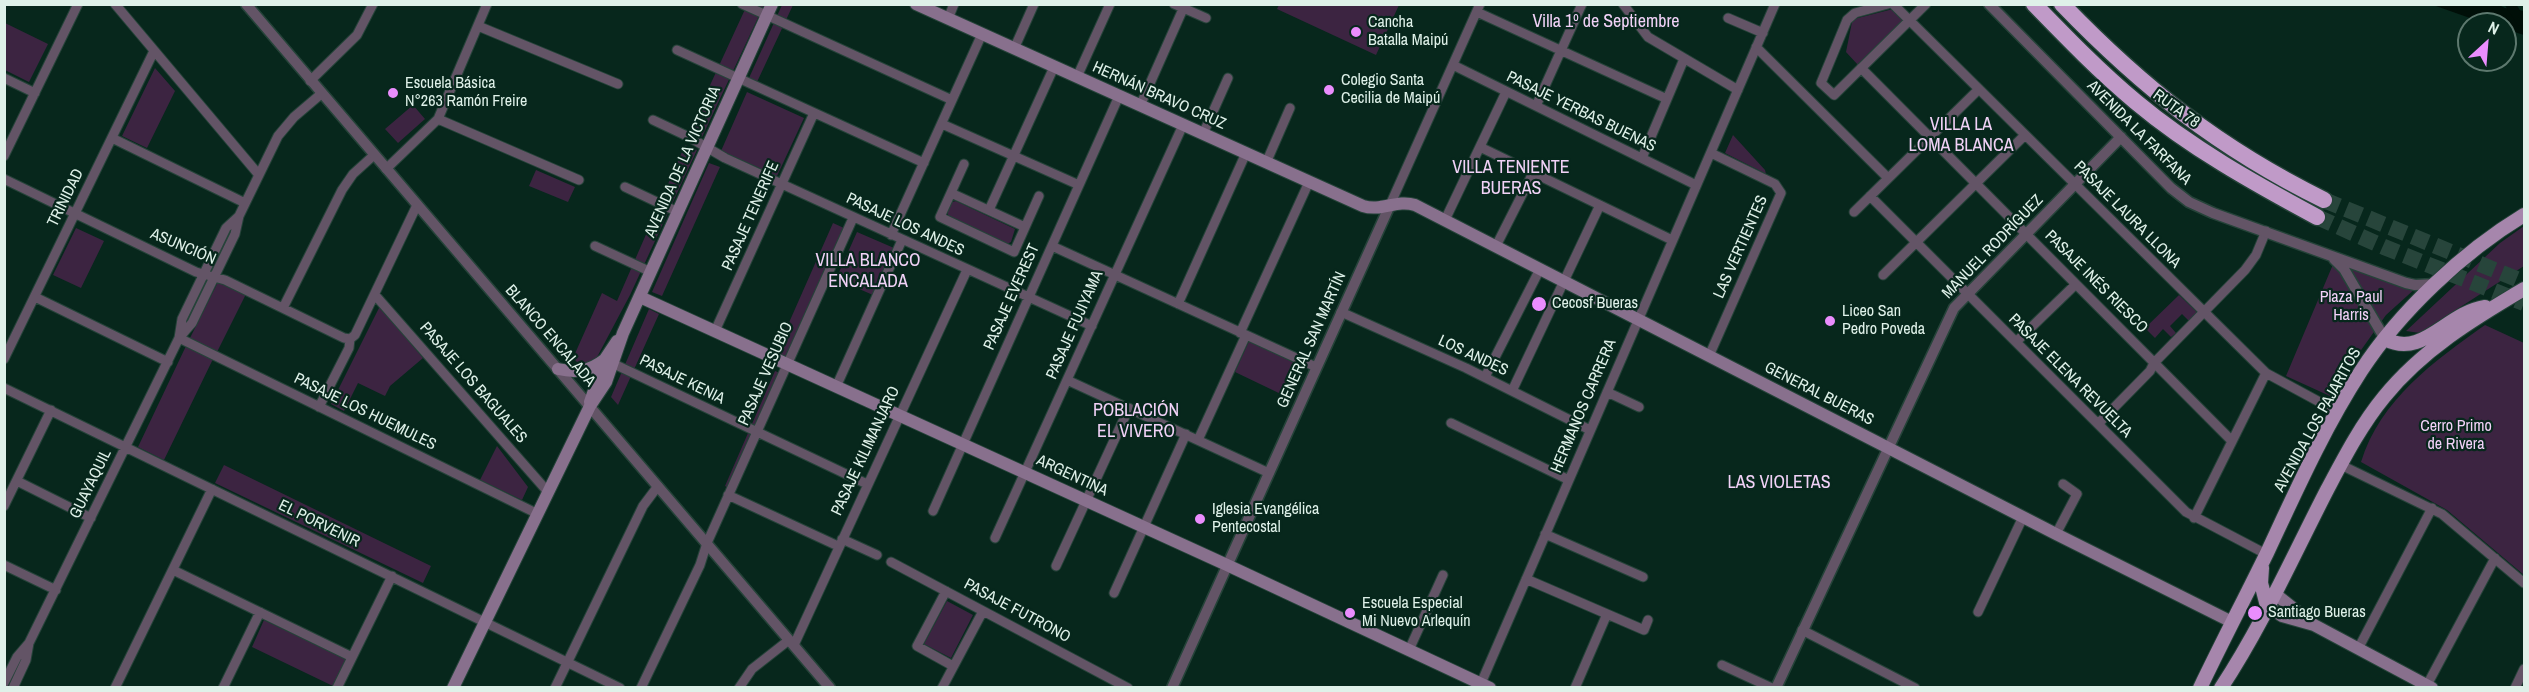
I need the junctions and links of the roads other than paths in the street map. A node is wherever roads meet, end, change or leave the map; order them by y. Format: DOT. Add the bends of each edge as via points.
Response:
graph roads {
  1 [pos="78,4"];
  2 [pos="115,4"];
  3 [pos="246,4"];
  4 [pos="373,4"];
  5 [pos="487,4"];
  6 [pos="742,4"];
  7 [pos="916,4"];
  8 [pos="954,4"];
  9 [pos="1034,4"];
  10 [pos="1110,4"];
  11 [pos="1582,4"];
  12 [pos="1623,4"];
  13 [pos="1775,4"];
  14 [pos="1888,4"];
  15 [pos="1893,4"];
  16 [pos="1926,4"];
  17 [pos="1989,4"];
  18 [pos="2034,4"];
  19 [pos="2062,4"];
  20 [pos="1179,7"];
  21 [pos="1478,8"];
  22 [pos="770,10"];
  23 [pos="1206,18"];
  24 [pos="1728,18"];
  25 [pos="948,19"];
  26 [pos="1910,20"];
  27 [pos="478,26"];
  28 [pos="1763,33"];
  29 [pos="982,34"];
  30 [pos="1756,47"];
  31 [pos="1014,48"];
  32 [pos="677,50"];
  33 [pos="154,51"];
  34 [pos="1561,51"];
  35 [pos="1684,59"];
  36 [pos="1453,65"];
  37 [pos="1054,67"];
  38 [pos="1861,68"];
  39 [pos="1077,77"];
  40 [pos="4,78"];
  41 [pos="1228,78"];
  42 [pos="738,79"];
  43 [pos="310,81"];
  44 [pos="618,84"];
  45 [pos="1979,89"];
  46 [pos="1738,90"];
  47 [pos="1506,92"];
  48 [pos="35,93"];
  49 [pos="321,94"];
  50 [pos="1119,96"];
  51 [pos="1667,99"];
  52 [pos="952,100"];
  53 [pos="1140,106"];
  54 [pos="1536,106"];
  55 [pos="1290,108"];
  56 [pos="814,113"];
  57 [pos="438,119"];
  58 [pos="652,120"];
  59 [pos="942,124"];
  60 [pos="1183,125"];
  61 [pos="1203,134"];
  62 [pos="2025,135"];
  63 [pos="1929,137"];
  64 [pos="2121,137"];
  65 [pos="112,138"];
  66 [pos="1480,147"];
  67 [pos="707,148"];
  68 [pos="1246,153"];
  69 [pos="1711,153"];
  70 [pos="374,155"];
  71 [pos="4,156"];
  72 [pos="1013,156"];
  73 [pos="1642,158"];
  74 [pos="924,163"];
  75 [pos="1266,163"];
  76 [pos="964,164"];
  77 [pos="386,169"];
  78 [pos="1533,173"];
  79 [pos="259,175"];
  80 [pos="1888,178"];
  81 [pos="4,179"];
  82 [pos="579,180"];
  83 [pos="1309,182"];
  84 [pos="782,184"];
  85 [pos="1975,184"];
  86 [pos="2074,184"];
  87 [pos="1079,185"];
  88 [pos="1696,185"];
  89 [pos="625,187"];
  90 [pos="951,193"];
  91 [pos="1039,196"];
  92 [pos="1870,196"];
  93 [pos="2324,200"];
  94 [pos="245,203"];
  95 [pos="417,205"];
  96 [pos="1390,205"];
  97 [pos="1600,205"];
  98 [pos="989,210"];
  99 [pos="678,212"];
  100 [pos="1854,212"];
  101 [pos="75,213"];
  102 [pos="2524,215"];
  103 [pos="2317,217"];
  104 [pos="853,218"];
  105 [pos="1445,220"];
  106 [pos="1025,227"];
  107 [pos="2266,231"];
  108 [pos="2026,233"];
  109 [pos="891,235"];
  110 [pos="902,240"];
  111 [pos="1672,240"];
  112 [pos="1916,243"];
  113 [pos="595,246"];
  114 [pos="1052,246"];
  115 [pos="1496,246"];
  116 [pos="2328,255"];
  117 [pos="1540,269"];
  118 [pos="967,270"];
  119 [pos="651,272"];
  120 [pos="209,275"];
  121 [pos="1115,275"];
  122 [pos="1883,275"];
  123 [pos="1564,282"];
  124 [pos="2076,284"];
  125 [pos="2436,284"];
  126 [pos="2524,289"];
  127 [pos="1966,294"];
  128 [pos="375,295"];
  129 [pos="35,297"];
  130 [pos="640,297"];
  131 [pos="1029,298"];
  132 [pos="1178,304"];
  133 [pos="2493,307"];
  134 [pos="283,308"];
  135 [pos="1341,312"];
  136 [pos="2203,312"];
  137 [pos="1638,319"];
  138 [pos="1092,326"];
  139 [pos="715,332"];
  140 [pos="1243,334"];
  141 [pos="179,338"];
  142 [pos="350,339"];
  143 [pos="2385,339"];
  144 [pos="2016,342"];
  145 [pos="1709,356"];
  146 [pos="4,358"];
  147 [pos="168,362"];
  148 [pos="610,362"];
  149 [pos="2154,363"];
  150 [pos="786,364"];
  151 [pos="1316,368"];
  152 [pos="558,369"];
  153 [pos="2266,373"];
  154 [pos="1485,377"];
  155 [pos="1067,380"];
  156 [pos="4,387"];
  157 [pos="836,387"];
  158 [pos="1512,391"];
  159 [pos="1607,392"];
  160 [pos="590,406"];
  161 [pos="1639,406"];
  162 [pos="319,407"];
  163 [pos="1129,408"];
  164 [pos="51,410"];
  165 [pos="2338,412"];
  166 [pos="898,415"];
  167 [pos="1451,423"];
  168 [pos="2098,424"];
  169 [pos="1590,430"];
  170 [pos="756,432"];
  171 [pos="1186,434"];
  172 [pos="1198,440"];
  173 [pos="2232,441"];
  174 [pos="963,444"];
  175 [pos="126,447"];
  176 [pos="1887,447"];
  177 [pos="2341,465"];
  178 [pos="1269,472"];
  179 [pos="1025,473"];
  180 [pos="1569,480"];
  181 [pos="17,481"];
  182 [pos="867,484"];
  183 [pos="2063,484"];
  184 [pos="658,486"];
  185 [pos="212,489"];
  186 [pos="548,492"];
  187 [pos="728,495"];
  188 [pos="1086,501"];
  189 [pos="4,506"];
  190 [pos="2432,508"];
  191 [pos="933,511"];
  192 [pos="538,514"];
  193 [pos="91,518"];
  194 [pos="2023,518"];
  195 [pos="2194,518"];
  196 [pos="1144,527"];
  197 [pos="1545,534"];
  198 [pos="2056,534"];
  199 [pos="995,538"];
  200 [pos="707,543"];
  201 [pos="840,543"];
  202 [pos="877,555"];
  203 [pos="2265,555"];
  204 [pos="2495,558"];
  205 [pos="891,562"];
  206 [pos="4,565"];
  207 [pos="1227,565"];
  208 [pos="1056,566"];
  209 [pos="172,570"];
  210 [pos="1443,575"];
  211 [pos="392,576"];
  212 [pos="1643,577"];
  213 [pos="1526,579"];
  214 [pos="2524,583"];
  215 [pos="56,590"];
  216 [pos="946,591"];
  217 [pos="1114,593"];
  218 [pos="2274,593"];
  219 [pos="2267,606"];
  220 [pos="983,611"];
  221 [pos="260,612"];
  222 [pos="1978,612"];
  223 [pos="1607,614"];
  224 [pos="1648,620"];
  225 [pos="485,622"];
  226 [pos="2232,622"];
  227 [pos="2314,625"];
  228 [pos="1802,630"];
  229 [pos="791,642"];
  230 [pos="29,644"];
  231 [pos="2358,649"];
  232 [pos="1409,651"];
  233 [pos="352,657"];
  234 [pos="568,662"];
  235 [pos="1722,665"];
  236 [pos="953,666"];
  237 [pos="2524,669"];
  238 [pos="4,683"];
  239 [pos="1483,686"];
  240 [pos="2429,686"];
  241 [pos="13,687"];
  242 [pos="115,687"];
  243 [pos="223,687"];
  244 [pos="337,687"];
  245 [pos="453,687"];
  246 [pos="555,687"];
  247 [pos="620,687"];
  248 [pos="641,687"];
  249 [pos="739,687"];
  250 [pos="830,687"];
  251 [pos="942,687"];
  252 [pos="1128,687"];
  253 [pos="1172,687"];
  254 [pos="1575,687"];
  255 [pos="1772,687"];
  256 [pos="1915,687"];
  257 [pos="2200,687"];
  258 [pos="2222,687"];
  259 [pos="2515,687"];
  1 -- 48 [label="street"];
  2 -- 33 [label="street"];
  3 -- 43 [label="street, BLANCO ENCALADA"];
  4 -- 43 [label="street" via="357,35"];
  5 -- 27 [label="street"];
  6 -- 22 [label="street"];
  7 -- 25 [label="main road, HERNÁN BRAVO CRUZ"];
  8 -- 25 [label="street"];
  9 -- 31 [label="street"];
  10 -- 39 [label="street"];
  11 -- 34 [label="street"];
  12 -- 35 [label="street" via="1648,38"];
  13 -- 28 [label="street, HERMANOS CARRERA"];
  14 -- 38 [label="street" via="1855,13 1847,20 1821,83 1834,95"];
  15 -- 26 [label="street, PASAJE LAURA LLONA"];
  16 -- 26 [label="street"];
  17 -- 64 [label="street, AVENIDA LA FARFANA"];
  18 -- 103 [label="highway, RUTA 78" via="2113,82 2174,130 2240,175"];
  19 -- 93 [label="highway, RUTA 78" via="2134,75 2189,120 2259,165"];
  20 -- 23 [label="street"];
  20 -- 53 [label="street"];
  21 -- 34 [label="street"];
  21 -- 36 [label="street, GENERAL SAN MARTÍN"];
  22 -- 42 [label="main road, AVENIDA DE LA VICTORIA"];
  22 -- 52 [label="street"];
  24 -- 28 [label="street"];
  25 -- 29 [label="main road, HERNÁN BRAVO CRUZ"];
  26 -- 38 [label="street"];
  26 -- 45 [label="street, PASAJE LAURA LLONA"];
  27 -- 44 [label="street"];
  27 -- 57 [label="street"];
  28 -- 30 [label="street, HERMANOS CARRERA"];
  29 -- 31 [label="main road, HERNÁN BRAVO CRUZ"];
  29 -- 52 [label="street"];
  30 -- 46 [label="street, HERMANOS CARRERA"];
  30 -- 80 [label="street"];
  31 -- 37 [label="main road, HERNÁN BRAVO CRUZ"];
  32 -- 42 [label="street"];
  33 -- 65 [label="street, TRINIDAD"];
  33 -- 79 [label="street"];
  34 -- 51 [label="street"];
  34 -- 54 [label="street"];
  35 -- 46 [label="street"];
  35 -- 51 [label="street"];
  36 -- 47 [label="street, PASAJE YERBAS BUENAS"];
  36 -- 96 [label="street, GENERAL SAN MARTÍN"];
  37 -- 39 [label="main road, HERNÁN BRAVO CRUZ"];
  37 -- 72 [label="street"];
  38 -- 63 [label="street, PASAJE INÉS RIESCO"];
  39 -- 50 [label="main road, HERNÁN BRAVO CRUZ"];
  40 -- 48 [label="street"];
  41 -- 61 [label="street"];
  42 -- 56 [label="street"];
  42 -- 67 [label="main road, AVENIDA DE LA VICTORIA"];
  43 -- 49 [label="street, BLANCO ENCALADA"];
  45 -- 62 [label="street, PASAJE LAURA LLONA"];
  45 -- 63 [label="street"];
  46 -- 69 [label="street, HERMANOS CARRERA"];
  47 -- 54 [label="street, PASAJE YERBAS BUENAS"];
  47 -- 66 [label="street"];
  48 -- 71 [label="street"];
  49 -- 70 [label="street, BLANCO ENCALADA"];
  49 -- 79 [label="street, GUAYAQUIL" via="284,128"];
  50 -- 53 [label="main road, HERNÁN BRAVO CRUZ"];
  50 -- 87 [label="street, PASAJE EVEREST"];
  51 -- 73 [label="street"];
  52 -- 59 [label="street"];
  53 -- 60 [label="main road, HERNÁN BRAVO CRUZ"];
  54 -- 73 [label="street, PASAJE YERBAS BUENAS"];
  55 -- 75 [label="street"];
  56 -- 74 [label="street"];
  56 -- 84 [label="street, PASAJE TENERIFE"];
  57 -- 77 [label="street"];
  57 -- 82 [label="street"];
  58 -- 67 [label="street, PASAJE LOS ANDES"];
  59 -- 72 [label="street"];
  59 -- 74 [label="street"];
  60 -- 61 [label="main road, HERNÁN BRAVO CRUZ"];
  60 -- 121 [label="street, PASAJE FUJIYAMA"];
  61 -- 68 [label="main road, HERNÁN BRAVO CRUZ"];
  62 -- 85 [label="street"];
  62 -- 86 [label="street, PASAJE LAURA LLONA"];
  63 -- 80 [label="street"];
  63 -- 85 [label="street, PASAJE INÉS RIESCO"];
  64 -- 86 [label="street, MANUEL RODRÍGUEZ"];
  64 -- 107 [label="street, AVENIDA LA FARFANA" via="2189,202"];
  65 -- 94 [label="street"];
  65 -- 101 [label="street, TRINIDAD"];
  66 -- 78 [label="street"];
  66 -- 105 [label="street"];
  67 -- 84 [label="street, PASAJE LOS ANDES"];
  67 -- 99 [label="main road, AVENIDA DE LA VICTORIA"];
  68 -- 75 [label="main road, HERNÁN BRAVO CRUZ"];
  68 -- 132 [label="street"];
  69 -- 88 [label="street, HERMANOS CARRERA"];
  69 -- 145 [label="street, LAS VERTIENTES" via="1775,184 1781,193"];
  70 -- 77 [label="street, BLANCO ENCALADA"];
  70 -- 134 [label="street" via="342,190"];
  72 -- 87 [label="street"];
  72 -- 98 [label="street"];
  73 -- 88 [label="street, PASAJE YERBAS BUENAS"];
  74 -- 109 [label="street"];
  75 -- 83 [label="main road, HERNÁN BRAVO CRUZ"];
  76 -- 90 [label="street"];
  77 -- 95 [label="street, BLANCO ENCALADA"];
  78 -- 97 [label="street"];
  78 -- 115 [label="street"];
  79 -- 94 [label="street, GUAYAQUIL"];
  80 -- 92 [label="street"];
  81 -- 101 [label="street, ASUNCIÓN"];
  83 -- 96 [label="main road, HERNÁN BRAVO CRUZ" via="1366,208"];
  83 -- 140 [label="street"];
  84 -- 104 [label="street, PASAJE LOS ANDES"];
  84 -- 139 [label="street, PASAJE TENERIFE"];
  85 -- 108 [label="street, PASAJE INÉS RIESCO"];
  85 -- 112 [label="street"];
  86 -- 108 [label="street, MANUEL RODRÍGUEZ"];
  86 -- 136 [label="street, PASAJE LAURA LLONA"];
  87 -- 114 [label="street, PASAJE EVEREST"];
  88 -- 111 [label="street, HERMANOS CARRERA"];
  89 -- 99 [label="street"];
  90 -- 98 [label="street"];
  90 -- 106 [label="street" via="940,217 1003,247 1014,252"];
  91 -- 106 [label="street"];
  92 -- 100 [label="street"];
  92 -- 112 [label="street, PASAJE ELENA REVUELTA"];
  94 -- 120 [label="street, GUAYAQUIL" via="239,216 226,228"];
  95 -- 128 [label="street"];
  95 -- 152 [label="street, BLANCO ENCALADA"];
  96 -- 105 [label="main road, GENERAL BUERAS" via="1411,203"];
  96 -- 135 [label="street, GENERAL SAN MARTÍN"];
  97 -- 111 [label="street"];
  97 -- 123 [label="street"];
  98 -- 106 [label="street"];
  99 -- 119 [label="main road, AVENIDA DE LA VICTORIA"];
  101 -- 120 [label="street, ASUNCIÓN"];
  101 -- 129 [label="street, TRINIDAD"];
  102 -- 125 [label="main road, AVENIDA LOS PAJARITOS" via="2496,233"];
  104 -- 109 [label="street, PASAJE LOS ANDES"];
  104 -- 150 [label="street, PASAJE VESUBIO"];
  105 -- 115 [label="main road, GENERAL BUERAS"];
  107 -- 116 [label="street, AVENIDA LA FARFANA"];
  107 -- 136 [label="street" via="2251,262"];
  108 -- 124 [label="street, PASAJE INÉS RIESCO"];
  108 -- 127 [label="street, MANUEL RODRÍGUEZ"];
  109 -- 110 [label="street, PASAJE LOS ANDES"];
  110 -- 118 [label="street, PASAJE LOS ANDES"];
  110 -- 157 [label="street"];
  111 -- 137 [label="street, HERMANOS CARRERA"];
  112 -- 122 [label="street"];
  112 -- 127 [label="street, PASAJE ELENA REVUELTA"];
  113 -- 119 [label="street"];
  114 -- 121 [label="street"];
  114 -- 131 [label="street, PASAJE EVEREST"];
  115 -- 117 [label="main road, GENERAL BUERAS"];
  116 -- 125 [label="street, AVENIDA LA FARFANA" via="2415,285"];
  116 -- 143 [label="street, AVENIDA LA FARFANA" via="2344,269"];
  117 -- 123 [label="main road, GENERAL BUERAS"];
  117 -- 154 [label="street"];
  118 -- 131 [label="street, PASAJE LOS ANDES"];
  118 -- 166 [label="street, PASAJE KILIMANJARO"];
  119 -- 130 [label="main road, AVENIDA DE LA VICTORIA"];
  120 -- 134 [label="street, ASUNCIÓN"];
  120 -- 141 [label="street, GUAYAQUIL" via="190,327"];
  121 -- 132 [label="street"];
  121 -- 138 [label="street, PASAJE FUJIYAMA"];
  123 -- 137 [label="main road, GENERAL BUERAS"];
  123 -- 158 [label="street"];
  124 -- 144 [label="street"];
  124 -- 149 [label="street, PASAJE INÉS RIESCO"];
  125 -- 143 [label="main road, AVENIDA LOS PAJARITOS"];
  126 -- 133 [label="main road"];
  127 -- 144 [label="street, PASAJE ELENA REVUELTA"];
  127 -- 176 [label="street, MANUEL RODRÍGUEZ" via="1946,322"];
  128 -- 142 [label="street"];
  128 -- 186 [label="street, PASAJE LOS BAGUALES"];
  129 -- 146 [label="street, TRINIDAD"];
  129 -- 147 [label="street"];
  130 -- 139 [label="main road, ARGENTINA"];
  130 -- 148 [label="main road, AVENIDA DE LA VICTORIA"];
  131 -- 138 [label="street, PASAJE LOS ANDES"];
  131 -- 174 [label="street, PASAJE EVEREST"];
  132 -- 140 [label="street"];
  133 -- 143 [label="main road" via="2458,315 2414,344"];
  133 -- 177 [label="main road" via="2409,370 2372,413"];
  134 -- 142 [label="street, ASUNCIÓN"];
  135 -- 151 [label="street, GENERAL SAN MARTÍN"];
  135 -- 154 [label="street, LOS ANDES"];
  136 -- 149 [label="street"];
  136 -- 153 [label="street, PASAJE LAURA LLONA"];
  137 -- 145 [label="main road, GENERAL BUERAS"];
  137 -- 159 [label="street, HERMANOS CARRERA"];
  138 -- 155 [label="street, PASAJE FUJIYAMA"];
  139 -- 150 [label="main road, ARGENTINA"];
  140 -- 151 [label="street"];
  140 -- 172 [label="street"];
  141 -- 147 [label="street, GUAYAQUIL"];
  141 -- 162 [label="street, PASAJE LOS HUEMULES"];
  142 -- 162 [label="street"];
  143 -- 165 [label="main road, AVENIDA LOS PAJARITOS"];
  144 -- 168 [label="street, PASAJE ELENA REVUELTA"];
  145 -- 176 [label="main road, GENERAL BUERAS"];
  147 -- 175 [label="street, GUAYAQUIL"];
  148 -- 152 [label="main road" via="582,371"];
  148 -- 160 [label="main road, AVENIDA DE LA VICTORIA" via="594,387"];
  148 -- 170 [label="street, PASAJE KENIA"];
  149 -- 168 [label="street"];
  149 -- 173 [label="street, PASAJE INÉS RIESCO"];
  150 -- 157 [label="main road, ARGENTINA"];
  150 -- 170 [label="street, PASAJE VESUBIO"];
  151 -- 178 [label="street, GENERAL SAN MARTÍN"];
  152 -- 160 [label="street, BLANCO ENCALADA"];
  153 -- 165 [label="street, PASAJE LAURA LLONA"];
  153 -- 173 [label="street"];
  154 -- 158 [label="street, LOS ANDES"];
  155 -- 163 [label="street"];
  155 -- 179 [label="street, PASAJE FUJIYAMA"];
  156 -- 164 [label="street, EL PORVENIR"];
  157 -- 166 [label="main road, ARGENTINA"];
  158 -- 169 [label="street, LOS ANDES"];
  159 -- 161 [label="street"];
  159 -- 169 [label="street, HERMANOS CARRERA"];
  160 -- 184 [label="street, BLANCO ENCALADA"];
  160 -- 186 [label="main road, AVENIDA DE LA VICTORIA"];
  162 -- 192 [label="street, PASAJE LOS HUEMULES"];
  163 -- 171 [label="street"];
  163 -- 188 [label="street"];
  164 -- 175 [label="street, EL PORVENIR"];
  164 -- 181 [label="street"];
  165 -- 203 [label="main road, AVENIDA LOS PAJARITOS"];
  166 -- 174 [label="main road, ARGENTINA"];
  166 -- 182 [label="street, PASAJE KILIMANJARO"];
  167 -- 180 [label="street"];
  168 -- 195 [label="street, PASAJE ELENA REVUELTA"];
  169 -- 180 [label="street, HERMANOS CARRERA"];
  170 -- 182 [label="street, PASAJE KENIA"];
  170 -- 187 [label="street, PASAJE VESUBIO"];
  171 -- 172 [label="street"];
  171 -- 196 [label="street"];
  172 -- 178 [label="street"];
  173 -- 195 [label="street"];
  174 -- 179 [label="main road, ARGENTINA"];
  174 -- 191 [label="street, PASAJE EVEREST"];
  175 -- 185 [label="street, EL PORVENIR"];
  175 -- 193 [label="street, GUAYAQUIL"];
  176 -- 194 [label="main road, GENERAL BUERAS"];
  176 -- 228 [label="street, MANUEL RODRÍGUEZ"];
  177 -- 190 [label="street"];
  177 -- 218 [label="main road"];
  178 -- 207 [label="street, GENERAL SAN MARTÍN"];
  179 -- 188 [label="main road, ARGENTINA"];
  179 -- 199 [label="street, PASAJE FUJIYAMA"];
  180 -- 197 [label="street, HERMANOS CARRERA"];
  181 -- 189 [label="street"];
  181 -- 193 [label="street"];
  182 -- 201 [label="street, PASAJE KILIMANJARO"];
  183 -- 198 [label="street" via="2077,494"];
  184 -- 200 [label="street, BLANCO ENCALADA"];
  184 -- 234 [label="street" via="643,506"];
  185 -- 209 [label="street"];
  185 -- 211 [label="street, EL PORVENIR"];
  186 -- 192 [label="main road, AVENIDA DE LA VICTORIA"];
  187 -- 200 [label="street, PASAJE VESUBIO"];
  187 -- 201 [label="street"];
  188 -- 196 [label="main road, ARGENTINA"];
  188 -- 208 [label="street"];
  190 -- 204 [label="street"];
  190 -- 231 [label="street"];
  192 -- 225 [label="main road, AVENIDA DE LA VICTORIA"];
  193 -- 215 [label="street, GUAYAQUIL"];
  194 -- 198 [label="main road, GENERAL BUERAS"];
  194 -- 222 [label="street"];
  195 -- 203 [label="street, PASAJE ELENA REVUELTA"];
  196 -- 207 [label="main road, ARGENTINA"];
  196 -- 217 [label="street"];
  197 -- 212 [label="street"];
  197 -- 213 [label="street, HERMANOS CARRERA"];
  198 -- 226 [label="main road, GENERAL BUERAS"];
  200 -- 229 [label="street, BLANCO ENCALADA"];
  200 -- 248 [label="street, PASAJE VESUBIO"];
  201 -- 202 [label="street"];
  201 -- 229 [label="street, PASAJE KILIMANJARO"];
  203 -- 219 [label="main road" via="2261,583"];
  203 -- 226 [label="main road, AVENIDA LOS PAJARITOS"];
  204 -- 214 [label="street"];
  204 -- 240 [label="street"];
  205 -- 216 [label="street, PASAJE FUTRONO"];
  206 -- 215 [label="street"];
  207 -- 232 [label="main road, ARGENTINA"];
  207 -- 253 [label="street, GENERAL SAN MARTÍN"];
  209 -- 221 [label="street"];
  209 -- 242 [label="street"];
  210 -- 232 [label="street"];
  211 -- 225 [label="street, EL PORVENIR"];
  211 -- 233 [label="street"];
  213 -- 223 [label="street"];
  213 -- 239 [label="street, HERMANOS CARRERA"];
  215 -- 230 [label="street, GUAYAQUIL"];
  216 -- 220 [label="street, PASAJE FUTRONO"];
  216 -- 236 [label="street" via="917,646"];
  218 -- 219 [label="main road"];
  218 -- 227 [label="main road"];
  219 -- 227 [label="main road" via="2282,616"];
  219 -- 258 [label="main road"];
  220 -- 236 [label="street"];
  220 -- 252 [label="street, PASAJE FUTRONO"];
  221 -- 233 [label="street"];
  221 -- 243 [label="street"];
  223 -- 224 [label="street" via="1644,630"];
  223 -- 254 [label="street"];
  225 -- 234 [label="street, EL PORVENIR"];
  225 -- 245 [label="main road, AVENIDA DE LA VICTORIA"];
  226 -- 257 [label="main road, AVENIDA LOS PAJARITOS"];
  227 -- 231 [label="main road"];
  228 -- 255 [label="street, MANUEL RODRÍGUEZ"];
  228 -- 256 [label="street"];
  229 -- 249 [label="street, PASAJE KILIMANJARO" via="752,669"];
  229 -- 250 [label="street, BLANCO ENCALADA"];
  230 -- 238 [label="street, GUAYAQUIL" via="17,657"];
  230 -- 241 [label="street, GUAYAQUIL"];
  231 -- 240 [label="main road"];
  232 -- 239 [label="main road, ARGENTINA"];
  233 -- 244 [label="street"];
  234 -- 246 [label="street"];
  234 -- 247 [label="street, EL PORVENIR"];
  235 -- 255 [label="street, MANUEL RODRÍGUEZ"];
  236 -- 251 [label="street"];
  237 -- 259 [label="street"];
}
